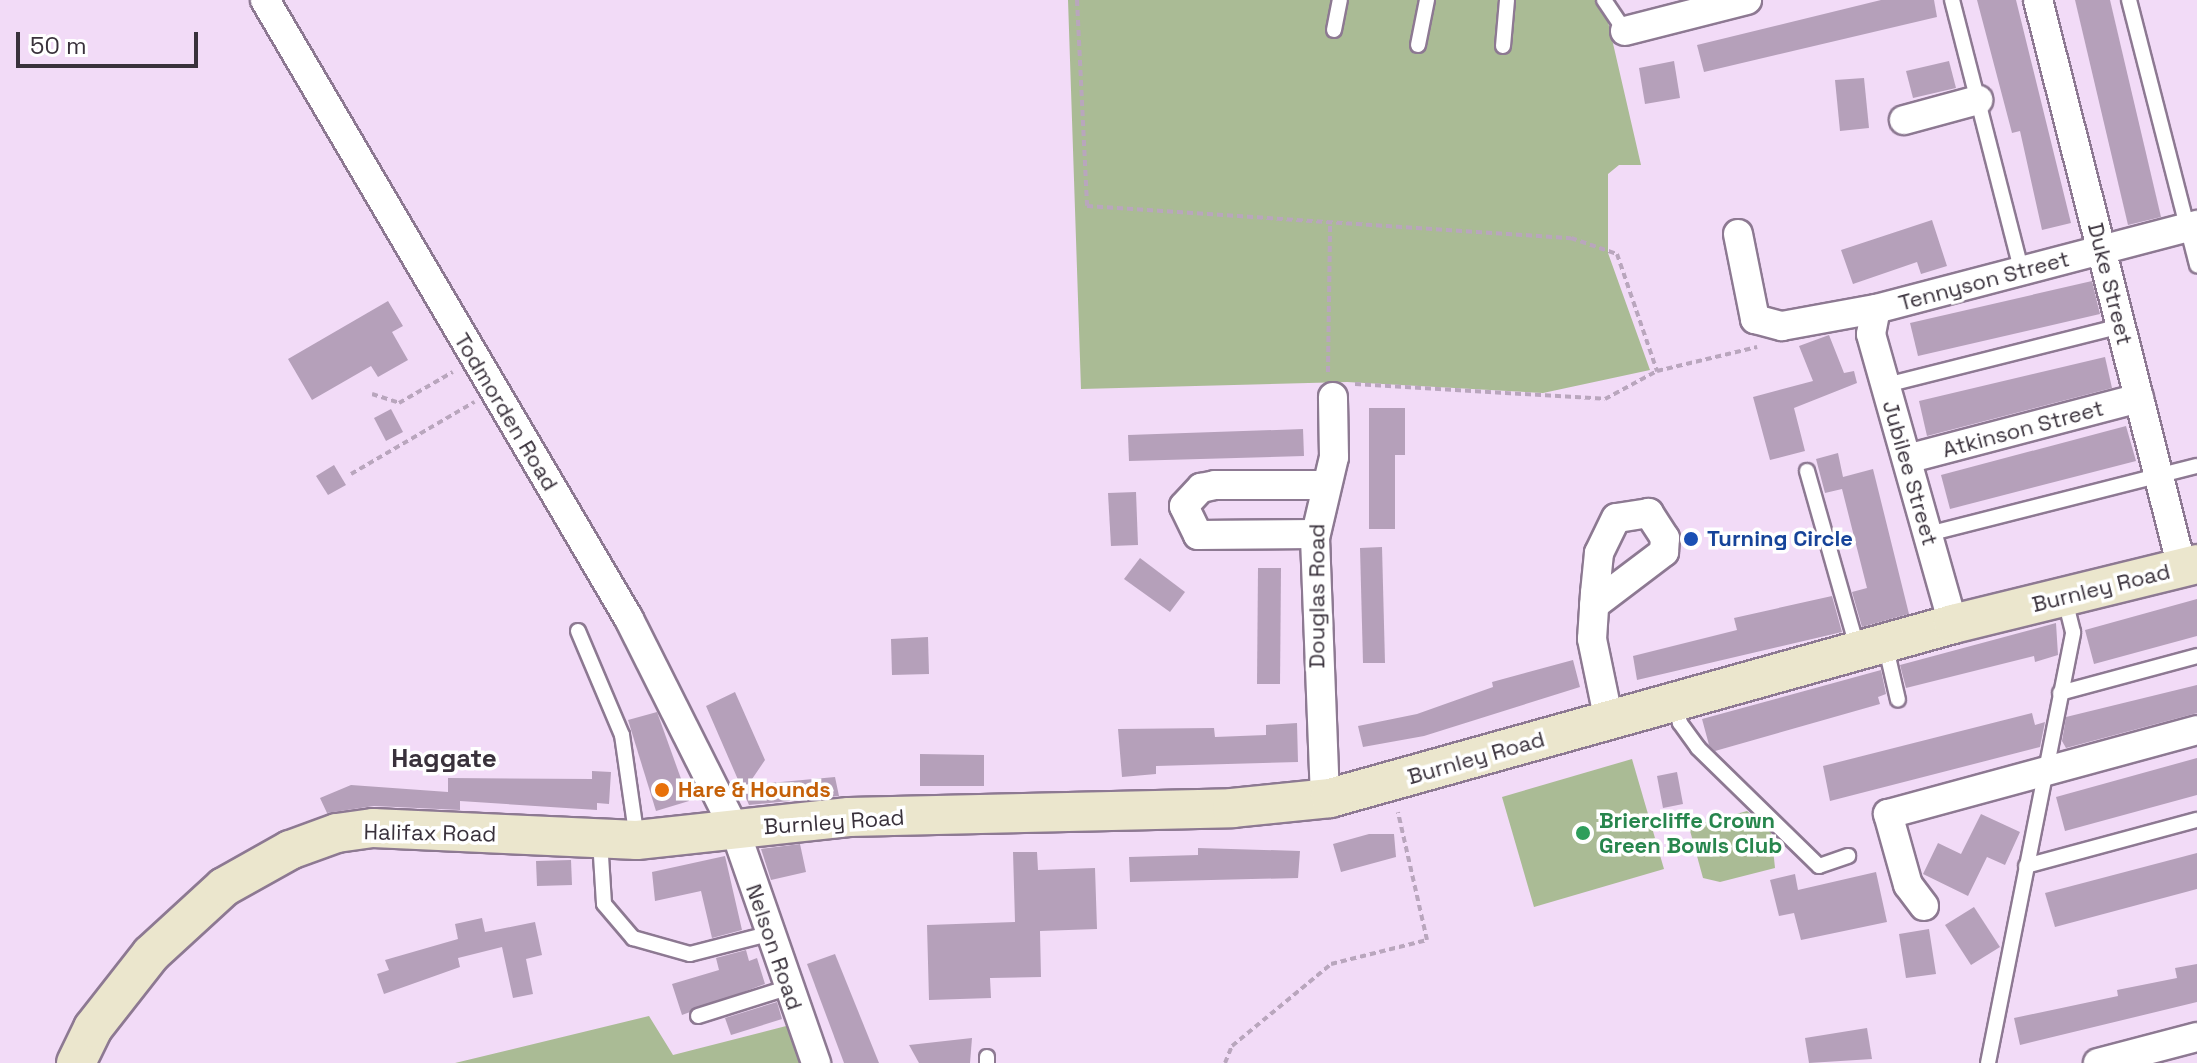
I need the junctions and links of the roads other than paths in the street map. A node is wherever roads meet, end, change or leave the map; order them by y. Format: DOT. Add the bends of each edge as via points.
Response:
graph roads {
  1 [pos="265,0"];
  2 [pos="1340,0"];
  3 [pos="1427,0"];
  4 [pos="1507,0"];
  5 [pos="1604,0"];
  6 [pos="1747,0"];
  7 [pos="1952,0"];
  8 [pos="2038,0"];
  9 [pos="2129,0"];
  10 [pos="1334,30"];
  11 [pos="1625,31"];
  12 [pos="1418,45"];
  13 [pos="1503,46"];
  14 [pos="1978,100"];
  15 [pos="1904,120"];
  16 [pos="2192,226"];
  17 [pos="1738,234"];
  18 [pos="2102,251"];
  19 [pos="2197,265"];
  20 [pos="2022,272"];
  21 [pos="1873,315"];
  22 [pos="2121,326"];
  23 [pos="1886,385"];
  24 [pos="1332,395"];
  25 [pos="2139,398"];
  26 [pos="1907,459"];
  27 [pos="2197,466"];
  28 [pos="1807,471"];
  29 [pos="2159,477"];
  30 [pos="1325,485"];
  31 [pos="1315,534"];
  32 [pos="1928,534"];
  33 [pos="2189,566"];
  34 [pos="2064,597"];
  35 [pos="1594,605"];
  36 [pos="1953,624"];
  37 [pos="578,631"];
  38 [pos="1871,647"];
  39 [pos="2197,656"];
  40 [pos="2060,693"];
  41 [pos="1898,700"];
  42 [pos="1676,702"];
  43 [pos="1609,721"];
  44 [pos="2197,730"];
  45 [pos="2044,772"];
  46 [pos="1325,798"];
  47 [pos="2197,820"];
  48 [pos="735,830"];
  49 [pos="600,840"];
  50 [pos="637,840"];
  51 [pos="1848,856"];
  52 [pos="2026,866"];
  53 [pos="1924,906"];
  54 [pos="768,934"];
  55 [pos="787,988"];
  56 [pos="698,1016"];
  57 [pos="2197,1037"];
  58 [pos="76,1063"];
  59 [pos="816,1063"];
  60 [pos="1988,1063"];
  61 [pos="2098,1063"];
  1 -- 48 [label="street, Todmorden Road" via="629,619"];
  2 -- 10 [label="lane"];
  3 -- 12 [label="lane"];
  4 -- 13 [label="lane"];
  5 -- 11 [label="lane"];
  6 -- 11 [label="street"];
  7 -- 14 [label="lane"];
  8 -- 18 [label="street, Duke Street"];
  9 -- 16 [label="lane"];
  14 -- 15 [label="street"];
  14 -- 20 [label="lane"];
  16 -- 18 [label="street, Tennyson Street"];
  16 -- 19 [label="lane"];
  17 -- 21 [label="street, Tennyson Street" via="1755,319 1782,326"];
  18 -- 20 [label="street, Tennyson Street"];
  18 -- 22 [label="street, Duke Street"];
  20 -- 21 [label="street, Tennyson Street"];
  21 -- 23 [label="street, Jubilee Street"];
  22 -- 23 [label="lane"];
  22 -- 25 [label="street, Duke Street"];
  23 -- 26 [label="street, Jubilee Street"];
  24 -- 30 [label="street, Douglas Road" via="1334,457"];
  25 -- 26 [label="street, Atkinson Street"];
  25 -- 29 [label="street, Duke Street"];
  26 -- 32 [label="street, Jubilee Street"];
  27 -- 29 [label="lane"];
  28 -- 38 [label="lane"];
  29 -- 32 [label="lane"];
  29 -- 33 [label="street, Duke Street"];
  30 -- 31 [label="street, Douglas Road"];
  30 -- 31 [label="street" via="1215,485 1201,488 1184,506 1198,535"];
  31 -- 46 [label="street, Douglas Road"];
  32 -- 36 [label="street, Jubilee Street"];
  33 -- 34 [label="street, Burnley Road"];
  34 -- 36 [label="street, Burnley Road"];
  34 -- 40 [label="lane" via="2073,632"];
  35 -- 43 [label="street" via="1594,650"];
  36 -- 38 [label="street, Burnley Road"];
  37 -- 50 [label="lane" via="622,735"];
  38 -- 41 [label="lane"];
  38 -- 42 [label="street, Burnley Road"];
  39 -- 40 [label="lane"];
  40 -- 45 [label="lane"];
  42 -- 43 [label="street, Burnley Road"];
  42 -- 51 [label="lane" via="1680,723 1698,748 1819,866"];
  43 -- 46 [label="street, Burnley Road"];
  44 -- 45 [label="street"];
  45 -- 52 [label="lane"];
  45 -- 53 [label="street" via="1888,814 1908,885"];
  46 -- 48 [label="street, Burnley Road" via="1232,808 849,817"];
  47 -- 52 [label="lane"];
  48 -- 50 [label="street, Halifax Road"];
  48 -- 54 [label="street, Nelson Road"];
  49 -- 50 [label="street, Halifax Road"];
  49 -- 54 [label="lane" via="604,904 633,938 690,954"];
  49 -- 58 [label="street, Halifax Road" via="373,828 290,850 224,887 151,954 93,1028"];
  52 -- 60 [label="lane"];
  54 -- 55 [label="street, Nelson Road"];
  55 -- 56 [label="lane"];
  55 -- 59 [label="street, Nelson Road"];
  57 -- 61 [label="street"];
}
